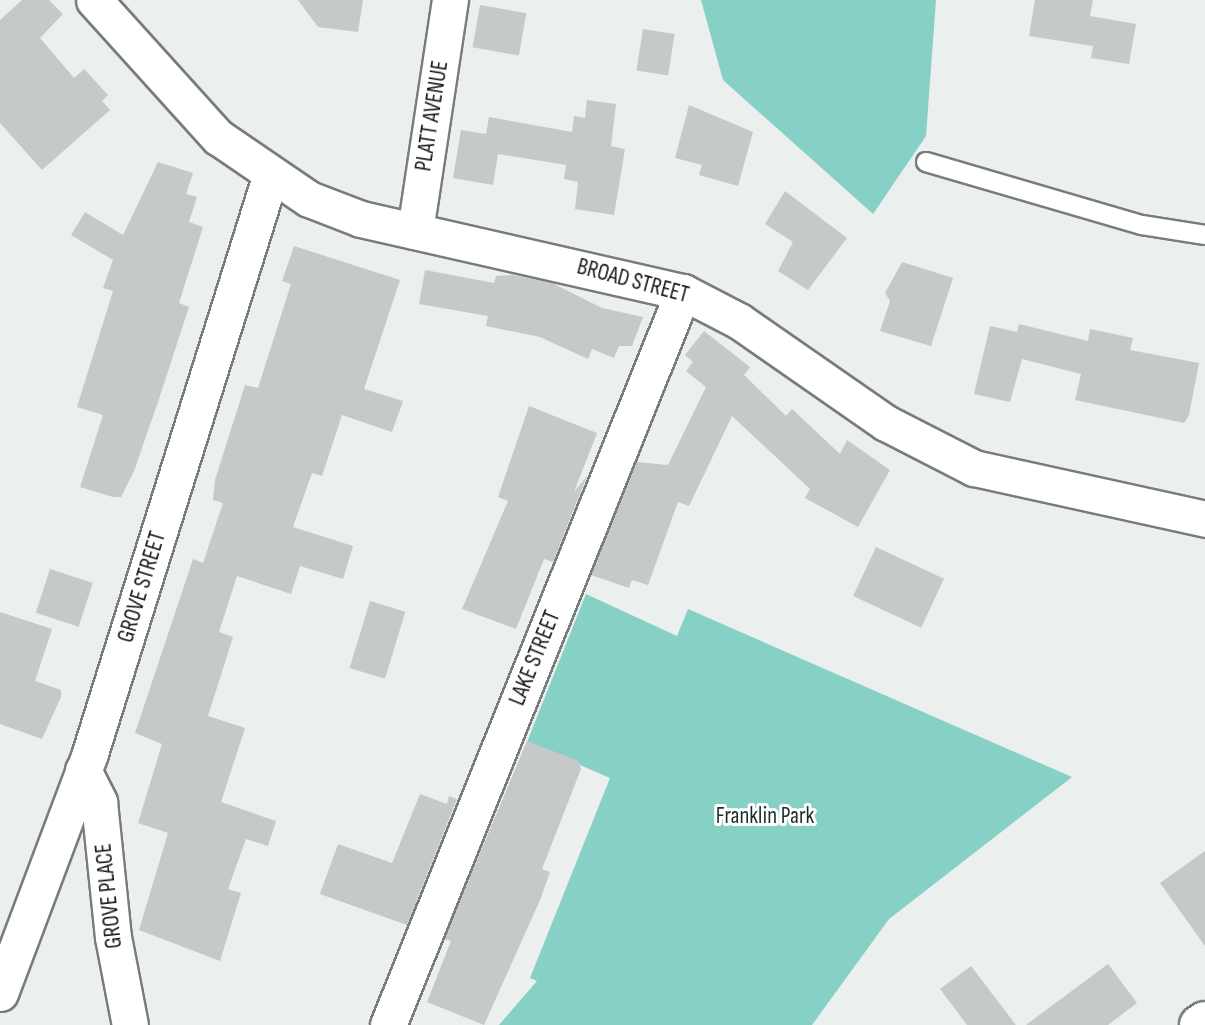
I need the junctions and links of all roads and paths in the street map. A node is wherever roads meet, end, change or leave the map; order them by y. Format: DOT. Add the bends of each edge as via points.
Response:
graph roads {
  1 [pos="94,0"];
  2 [pos="450,0"];
  3 [pos="926,162"];
  4 [pos="270,177"];
  5 [pos="415,231"];
  6 [pos="1205,235"];
  7 [pos="683,292"];
  8 [pos="1205,519"];
  9 [pos="83,770"];
  10 [pos="0,993"];
  11 [pos="1205,1021"];
  12 [pos="130,1025"];
  13 [pos="388,1025"];
  14 [pos="1199,1025"];
  1 -- 4 [label="street, BROAD STREET" via="218,137"];
  2 -- 5 [label="street, PLATT AVENUE"];
  3 -- 6 [label="lane" via="1142,225"];
  4 -- 5 [label="street, BROAD STREET" via="335,209"];
  4 -- 9 [label="street, GROVE STREET"];
  5 -- 7 [label="street, BROAD STREET"];
  7 -- 8 [label="street, BROAD STREET" via="739,321 879,420 974,468"];
  7 -- 13 [label="street, LAKE STREET"];
  9 -- 10 [label="street, GROVE STREET"];
  9 -- 12 [label="street, GROVE PLACE" via="99,802"];
  11 -- 14 [label="street"];
}
